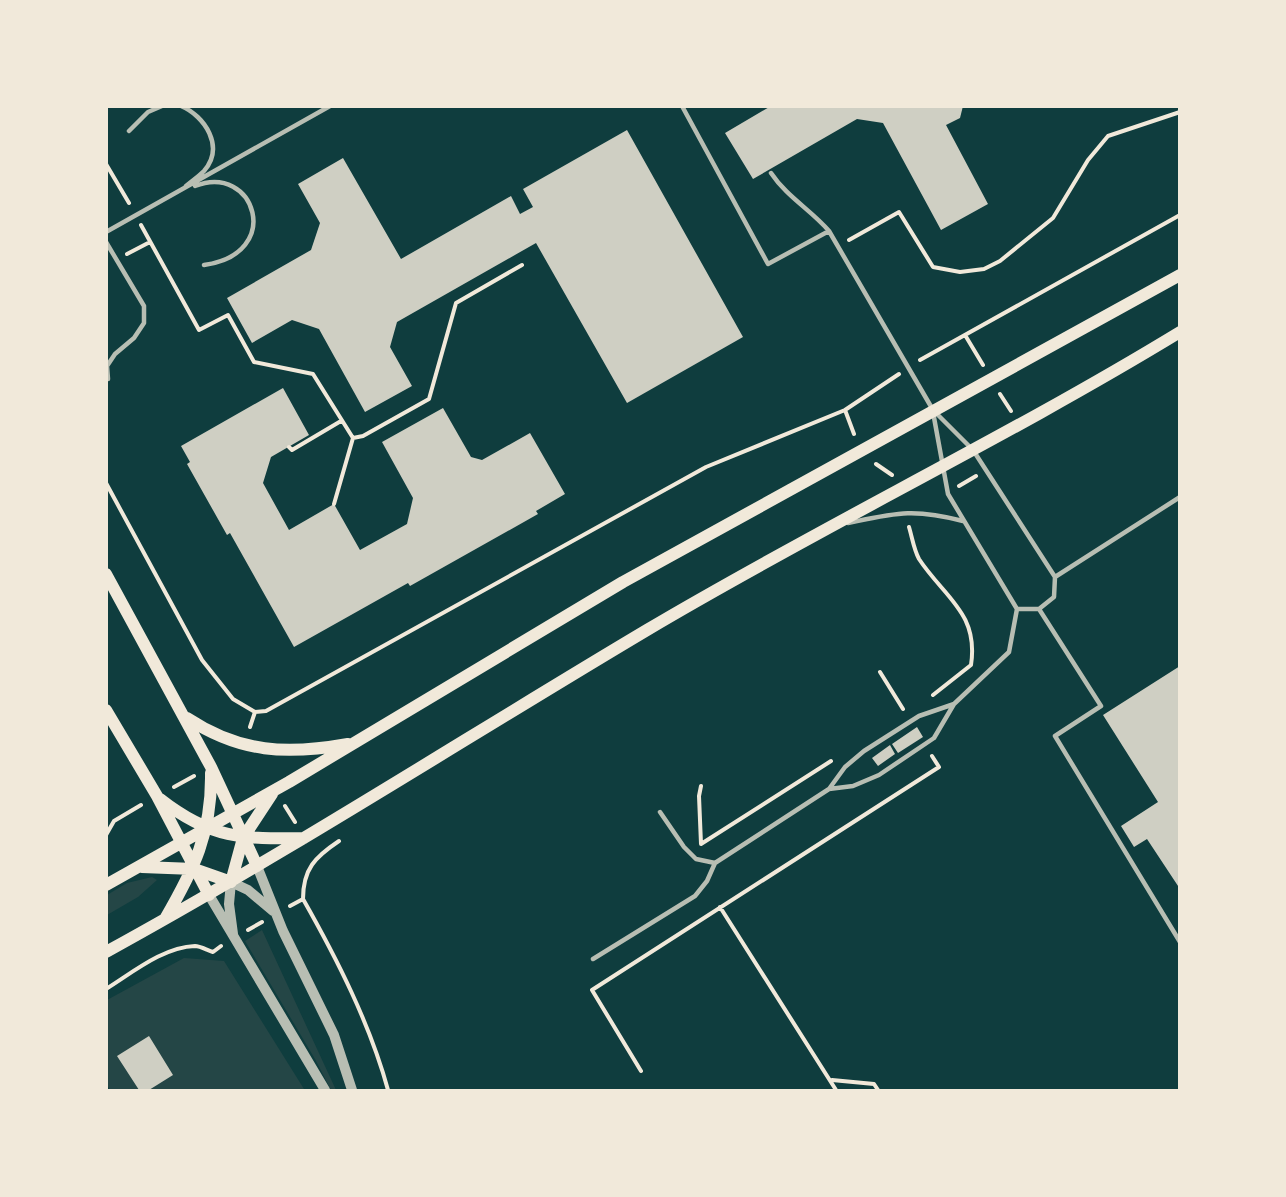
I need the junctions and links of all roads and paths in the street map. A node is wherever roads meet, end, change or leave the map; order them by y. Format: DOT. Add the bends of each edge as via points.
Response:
graph roads {
  1 [pos="162,106"];
  2 [pos="181,106"];
  3 [pos="330,106"];
  4 [pos="682,106"];
  5 [pos="1179,112"];
  6 [pos="129,131"];
  7 [pos="771,173"];
  8 [pos="177,194"];
  9 [pos="1179,215"];
  10 [pos="828,231"];
  11 [pos="106,232"];
  12 [pos="106,242"];
  13 [pos="150,242"];
  14 [pos="838,246"];
  15 [pos="204,265"];
  16 [pos="522,266"];
  17 [pos="1179,274"];
  18 [pos="1179,332"];
  19 [pos="908,367"];
  20 [pos="108,379"];
  21 [pos="933,410"];
  22 [pos="341,421"];
  23 [pos="353,438"];
  24 [pos="289,447"];
  25 [pos="973,450"];
  26 [pos="942,468"];
  27 [pos="985,469"];
  28 [pos="106,483"];
  29 [pos="948,494"];
  30 [pos="1179,497"];
  31 [pos="334,504"];
  32 [pos="929,512"];
  33 [pos="963,521"];
  34 [pos="836,526"];
  35 [pos="106,574"];
  36 [pos="1055,577"];
  37 [pos="1017,609"];
  38 [pos="1039,609"];
  39 [pos="880,672"];
  40 [pos="924,701"];
  41 [pos="954,704"];
  42 [pos="106,710"];
  43 [pos="255,712"];
  44 [pos="905,712"];
  45 [pos="185,717"];
  46 [pos="355,742"];
  47 [pos="925,745"];
  48 [pos="247,746"];
  49 [pos="837,756"];
  50 [pos="211,767"];
  51 [pos="701,786"];
  52 [pos="829,789"];
  53 [pos="275,790"];
  54 [pos="157,796"];
  55 [pos="660,812"];
  56 [pos="232,815"];
  57 [pos="207,829"];
  58 [pos="106,835"];
  59 [pos="344,837"];
  60 [pos="243,838"];
  61 [pos="305,838"];
  62 [pos="182,844"];
  63 [pos="715,863"];
  64 [pos="257,866"];
  65 [pos="142,867"];
  66 [pos="194,868"];
  67 [pos="231,882"];
  68 [pos="106,885"];
  69 [pos="209,895"];
  70 [pos="303,899"];
  71 [pos="720,907"];
  72 [pos="275,914"];
  73 [pos="165,920"];
  74 [pos="233,940"];
  75 [pos="1179,942"];
  76 [pos="106,952"];
  77 [pos="593,959"];
  78 [pos="106,989"];
  79 [pos="641,1071"];
  80 [pos="832,1080"];
  81 [pos="325,1090"];
  82 [pos="352,1090"];
  83 [pos="388,1090"];
  84 [pos="836,1090"];
  85 [pos="878,1090"];
  1 -- 6 [label="lane" via="148,112"];
  2 -- 8 [label="lane" via="201,118 208,128 212,154 206,169"];
  3 -- 8 [label="lane"];
  4 -- 10 [label="lane" via="768,264"];
  5 -- 14 [label="path" via="1108,136 1088,160 1053,219 984,269 960,272 933,267 899,212"];
  7 -- 10 [label="lane" via="781,189 814,214"];
  8 -- 11 [label="lane"];
  8 -- 15 [label="lane" via="211,180 230,184 251,206 254,222 246,247 232,258"];
  9 -- 19 [label="path"];
  10 -- 14 [label="lane"];
  12 -- 20 [label="lane" via="144,306 144,323 107,366"];
  13 -- 22 [label="path" via="199,330 228,315 254,362 313,374"];
  14 -- 19 [label="lane"];
  16 -- 23 [label="path" via="456,303 429,399"];
  17 -- 21 [label="main road"];
  18 -- 25 [label="main road"];
  19 -- 21 [label="lane"];
  19 -- 43 [label="path" via="845,410 706,467 266,711"];
  21 -- 25 [label="lane"];
  21 -- 26 [label="lane"];
  21 -- 46 [label="main road" via="623,582"];
  22 -- 23 [label="path"];
  22 -- 24 [label="path" via="292,450"];
  23 -- 31 [label="path"];
  25 -- 26 [label="main road"];
  25 -- 27 [label="lane"];
  26 -- 29 [label="lane"];
  26 -- 34 [label="main road"];
  27 -- 29 [label="path"];
  27 -- 36 [label="lane"];
  28 -- 43 [label="path" via="202,660 233,699"];
  29 -- 33 [label="lane"];
  30 -- 36 [label="lane"];
  32 -- 33 [label="lane"];
  32 -- 34 [label="lane" via="901,512"];
  32 -- 40 [label="path" via="908,525 918,557 962,612 971,628 973,649 970,665"];
  33 -- 37 [label="lane"];
  34 -- 61 [label="main road" via="649,628"];
  35 -- 45 [label="main road"];
  36 -- 38 [label="lane" via="1054,597"];
  37 -- 38 [label="lane"];
  37 -- 41 [label="lane" via="1009,652"];
  38 -- 75 [label="lane" via="1101,706 1055,736"];
  39 -- 44 [label="path"];
  41 -- 47 [label="lane" via="934,738"];
  41 -- 52 [label="lane" via="918,716 864,751 844,767"];
  42 -- 54 [label="main road"];
  43 -- 48 [label="path"];
  45 -- 48 [label="main road" via="211,734"];
  45 -- 50 [label="main road"];
  46 -- 48 [label="main road" via="286,752"];
  46 -- 53 [label="main road"];
  47 -- 52 [label="lane" via="879,775 853,786"];
  47 -- 71 [label="path" via="939,766"];
  49 -- 51 [label="path" via="702,844"];
  50 -- 54 [label="path"];
  50 -- 56 [label="main road"];
  50 -- 57 [label="main road" via="212,799"];
  52 -- 63 [label="lane"];
  53 -- 56 [label="main road"];
  53 -- 60 [label="main road"];
  54 -- 57 [label="main road" via="183,817"];
  54 -- 58 [label="path" via="114,821"];
  54 -- 62 [label="main road"];
  55 -- 63 [label="lane" via="696,859"];
  56 -- 57 [label="main road"];
  56 -- 60 [label="main road"];
  57 -- 60 [label="main road"];
  57 -- 62 [label="main road"];
  57 -- 66 [label="main road"];
  59 -- 70 [label="path" via="316,856 303,883"];
  60 -- 61 [label="main road"];
  60 -- 64 [label="main road"];
  60 -- 67 [label="main road"];
  61 -- 64 [label="main road"];
  62 -- 65 [label="main road"];
  62 -- 66 [label="main road"];
  63 -- 77 [label="lane" via="694,896"];
  64 -- 67 [label="main road"];
  64 -- 72 [label="street"];
  65 -- 66 [label="main road"];
  65 -- 68 [label="main road"];
  66 -- 67 [label="main road"];
  66 -- 69 [label="main road"];
  66 -- 73 [label="main road"];
  67 -- 69 [label="main road"];
  67 -- 72 [label="street" via="248,890"];
  67 -- 74 [label="street"];
  69 -- 73 [label="main road"];
  69 -- 74 [label="street"];
  70 -- 72 [label="path"];
  70 -- 83 [label="path" via="378,1055"];
  71 -- 79 [label="path" via="592,990"];
  71 -- 80 [label="path"];
  72 -- 74 [label="path"];
  72 -- 82 [label="street" via="334,1035"];
  73 -- 76 [label="main road"];
  74 -- 78 [label="path" via="213,952 196,946 176,950"];
  74 -- 81 [label="street"];
  80 -- 84 [label="path"];
  80 -- 85 [label="path" via="874,1084"];
}
